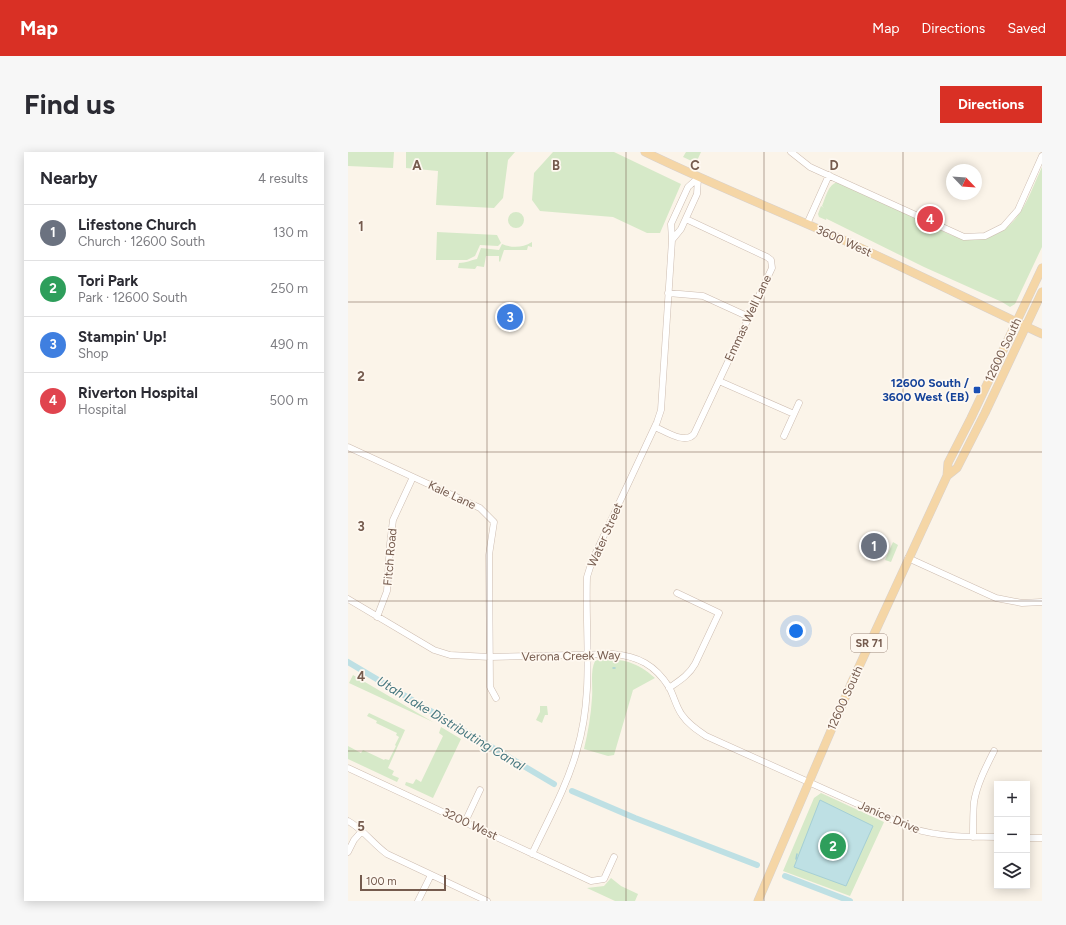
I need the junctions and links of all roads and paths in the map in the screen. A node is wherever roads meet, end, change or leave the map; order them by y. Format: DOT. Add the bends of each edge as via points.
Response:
graph roads {
  1 [pos="645,152"];
  2 [pos="791,152"];
  3 [pos="1042,156"];
  4 [pos="829,175"];
  5 [pos="698,178"];
  6 [pos="686,218"];
  7 [pos="807,224"];
  8 [pos="672,240"];
  9 [pos="1042,268"];
  10 [pos="1042,292"];
  11 [pos="668,293"];
  12 [pos="749,317"];
  13 [pos="1016,322"];
  14 [pos="1026,326"];
  15 [pos="1042,334"];
  16 [pos="719,381"];
  17 [pos="799,403"];
  18 [pos="794,414"];
  19 [pos="655,426"];
  20 [pos="784,436"];
  21 [pos="348,446"];
  22 [pos="947,476"];
  23 [pos="413,477"];
  24 [pos="908,558"];
  25 [pos="677,593"];
  26 [pos="348,599"];
  27 [pos="1042,602"];
  28 [pos="377,616"];
  29 [pos="587,654"];
  30 [pos="490,657"];
  31 [pos="669,688"];
  32 [pos="496,698"];
  33 [pos="994,751"];
  34 [pos="348,768"];
  35 [pos="809,781"];
  36 [pos="480,790"];
  37 [pos="348,821"];
  38 [pos="465,822"];
  39 [pos="362,830"];
  40 [pos="973,837"];
  41 [pos="994,837"];
  42 [pos="1030,838"];
  43 [pos="1042,838"];
  44 [pos="348,852"];
  45 [pos="532,854"];
  46 [pos="614,857"];
  47 [pos="431,875"];
  48 [pos="418,901"];
  49 [pos="487,901"];
  50 [pos="758,901"];
  1 -- 5 [label="main road, 3600 West"];
  2 -- 4 [label="street" via="810,167"];
  3 -- 4 [label="street" via="1018,210 1004,227 984,236 964,237"];
  4 -- 7 [label="street"];
  5 -- 6 [label="street" via="697,194"];
  5 -- 7 [label="main road, 3600 West"];
  5 -- 8 [label="street, Water Street" via="688,187 671,224"];
  6 -- 8 [label="street"];
  6 -- 12 [label="street, Emmas Well Lane" via="771,260 772,268"];
  7 -- 13 [label="main road, 3600 West"];
  8 -- 11 [label="street, Water Street"];
  9 -- 13 [label="main road, 12600 South / SR 71"];
  10 -- 14 [label="main road, 12600 South / SR 71"];
  11 -- 12 [label="street" via="703,296"];
  11 -- 19 [label="street, Water Street" via="663,391 661,410"];
  12 -- 16 [label="street, Emmas Well Lane"];
  13 -- 14 [label="main road, 3600 West"];
  13 -- 22 [label="main road, 12600 South / SR 71" via="948,463"];
  14 -- 15 [label="main road, 3600 West"];
  14 -- 22 [label="main road, 12600 South / SR 71" via="957,468"];
  16 -- 18 [label="street"];
  16 -- 19 [label="street, Emmas Well Lane" via="696,431 690,438 680,438"];
  17 -- 18 [label="street"];
  18 -- 20 [label="street"];
  19 -- 29 [label="street, Water Street" via="592,561 587,577"];
  21 -- 23 [label="street, Kale Lane"];
  22 -- 24 [label="main road, 12600 South / SR 71"];
  23 -- 28 [label="street, Fitch Road" via="393,520 387,592"];
  23 -- 30 [label="street, Kale Lane" via="480,508 494,522 489,555"];
  24 -- 27 [label="street" via="996,598 1022,603"];
  24 -- 35 [label="main road, 12600 South / SR 71"];
  25 -- 31 [label="street" via="719,613 693,668"];
  26 -- 28 [label="street, Verona Creek Way"];
  28 -- 30 [label="street, Verona Creek Way" via="434,650 450,655"];
  29 -- 30 [label="street, Verona Creek Way"];
  29 -- 31 [label="street, Verona Creek Way" via="627,655 641,660 653,668"];
  29 -- 45 [label="street, Water Street" via="587,692 577,751"];
  30 -- 32 [label="street" via="490,687"];
  31 -- 35 [label="street, Verona Creek Way" via="676,706 693,728"];
  33 -- 40 [label="street" via="976,793"];
  34 -- 38 [label="street, 3200 West"];
  35 -- 40 [label="street, Janice Drive" via="911,828 937,835"];
  35 -- 50 [label="main road, 12600 South / SR 71"];
  36 -- 38 [label="street"];
  37 -- 39 [label="street"];
  38 -- 45 [label="street, 3200 West"];
  39 -- 44 [label="street"];
  39 -- 47 [label="street" via="387,854"];
  40 -- 41 [label="street, Janice Drive"];
  42 -- 43 [label="street"];
  45 -- 46 [label="street, 3200 West" via="591,881 604,879"];
  47 -- 48 [label="street"];
  47 -- 49 [label="street"];
}
